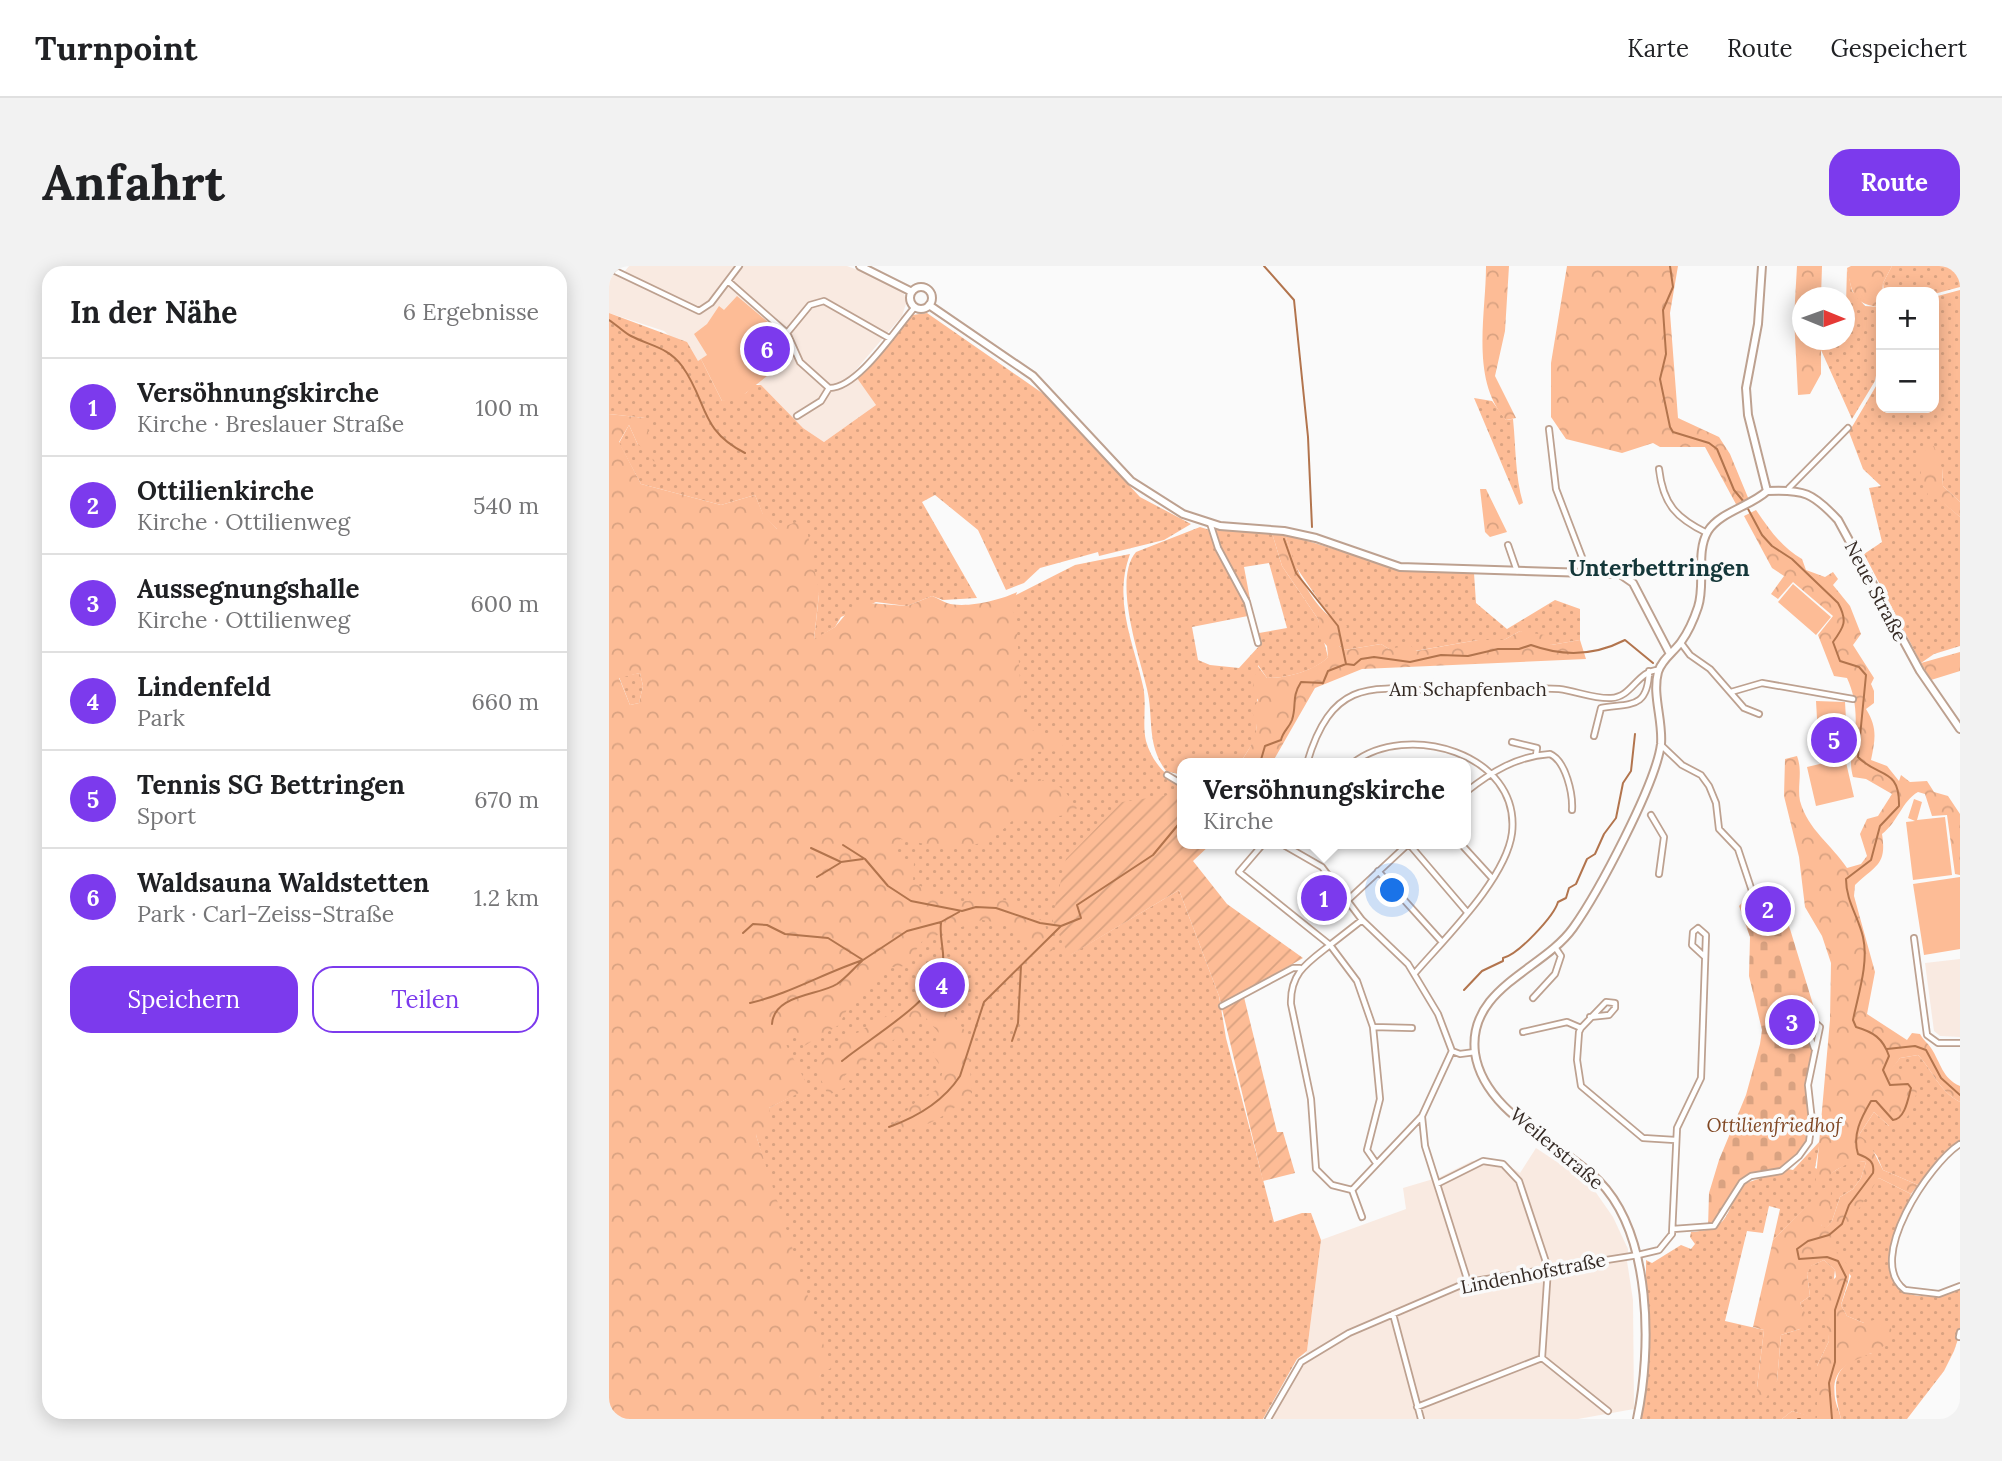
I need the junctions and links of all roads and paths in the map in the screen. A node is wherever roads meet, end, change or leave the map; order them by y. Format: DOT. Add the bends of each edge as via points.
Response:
graph roads {
  1 [pos="739,266"];
  2 [pos="860,266"];
  3 [pos="1762,266"];
  4 [pos="609,268"];
  5 [pos="728,281"];
  6 [pos="912,292"];
  7 [pos="929,305"];
  8 [pos="915,307"];
  9 [pos="787,333"];
  10 [pos="889,338"];
  11 [pos="829,388"];
  12 [pos="797,416"];
  13 [pos="1848,428"];
  14 [pos="1549,429"];
  15 [pos="1659,469"];
  16 [pos="1789,488"];
  17 [pos="1767,491"];
  18 [pos="1209,523"];
  19 [pos="1707,533"];
  20 [pos="1508,545"];
  21 [pos="1517,571"];
  22 [pos="1588,574"];
  23 [pos="1258,643"];
  24 [pos="1681,643"];
  25 [pos="1670,653"];
  26 [pos="1659,670"];
  27 [pos="1649,671"];
  28 [pos="1731,692"];
  29 [pos="1853,699"];
  30 [pos="1759,714"];
  31 [pos="1960,729"];
  32 [pos="1594,736"];
  33 [pos="1512,742"];
  34 [pos="1661,745"];
  35 [pos="1536,755"];
  36 [pos="1309,758"];
  37 [pos="1363,758"];
  38 [pos="1461,758"];
  39 [pos="1471,763"];
  40 [pos="1490,774"];
  41 [pos="1167,775"];
  42 [pos="1177,781"];
  43 [pos="1471,788"];
  44 [pos="1572,810"];
  45 [pos="1651,815"];
  46 [pos="1259,849"];
  47 [pos="1291,849"];
  48 [pos="1402,849"];
  49 [pos="1412,849"];
  50 [pos="1466,849"];
  51 [pos="1378,871"];
  52 [pos="1659,874"];
  53 [pos="1492,878"];
  54 [pos="1753,894"];
  55 [pos="1349,899"];
  56 [pos="1467,912"];
  57 [pos="1362,920"];
  58 [pos="1914,938"];
  59 [pos="1442,942"];
  60 [pos="1330,945"];
  61 [pos="1555,947"];
  62 [pos="1705,957"];
  63 [pos="1300,968"];
  64 [pos="1415,973"];
  65 [pos="1533,998"];
  66 [pos="1222,1006"];
  67 [pos="1590,1017"];
  68 [pos="1373,1027"];
  69 [pos="1412,1028"];
  70 [pos="1581,1028"];
  71 [pos="1523,1032"];
  72 [pos="1960,1043"];
  73 [pos="1814,1048"];
  74 [pos="1452,1051"];
  75 [pos="1475,1052"];
  76 [pos="1422,1116"];
  77 [pos="1675,1140"];
  78 [pos="1960,1144"];
  79 [pos="1377,1163"];
  80 [pos="1437,1184"];
  81 [pos="1352,1190"];
  82 [pos="1362,1217"];
  83 [pos="1673,1229"];
  84 [pos="1638,1255"];
  85 [pos="1548,1268"];
  86 [pos="1468,1282"];
  87 [pos="1960,1286"];
  88 [pos="1394,1314"];
  89 [pos="1542,1358"];
  90 [pos="1417,1407"];
  91 [pos="1608,1411"];
  92 [pos="1268,1419"];
  93 [pos="1421,1419"];
  94 [pos="1636,1419"];
  1 -- 5 [label="street"];
  2 -- 6 [label="main road"];
  3 -- 17 [label="main road" via="1746,397"];
  4 -- 5 [label="street" via="699,311 712,303"];
  5 -- 9 [label="street"];
  6 -- 7 [label="main road" via="920,287 929,291"];
  6 -- 8 [label="main road"];
  7 -- 8 [label="main road"];
  7 -- 18 [label="main road" via="1033,376 1139,487 1161,503"];
  8 -- 10 [label="street"];
  9 -- 10 [label="street" via="810,306 824,301"];
  9 -- 11 [label="street" via="800,362"];
  10 -- 11 [label="street" via="856,374"];
  11 -- 12 [label="street" via="821,401"];
  13 -- 16 [label="street"];
  14 -- 22 [label="street" via="1556,489"];
  15 -- 19 [label="street" via="1671,509"];
  16 -- 17 [label="main road"];
  16 -- 31 [label="main road, Neue Straße" via="1810,496 1838,520 1920,671"];
  17 -- 19 [label="main road"];
  18 -- 21 [label="main road" via="1316,538 1384,563 1422,569"];
  18 -- 23 [label="street" via="1217,548 1247,602"];
  19 -- 24 [label="main road" via="1699,603"];
  20 -- 21 [label="street"];
  21 -- 22 [label="main road"];
  22 -- 25 [label="main road" via="1620,574 1633,583"];
  24 -- 25 [label="main road"];
  24 -- 28 [label="street"];
  25 -- 26 [label="main road"];
  26 -- 27 [label="street"];
  26 -- 34 [label="main road"];
  27 -- 32 [label="street" via="1647,690 1639,700 1628,706 1601,708"];
  27 -- 36 [label="street, Am Schapfenbach" via="1630,691 1615,698 1557,689 1363,691 1347,698 1326,718"];
  28 -- 29 [label="street" via="1762,683"];
  28 -- 30 [label="street" via="1744,708"];
  33 -- 35 [label="street" via="1537,748"];
  34 -- 54 [label="street" via="1709,786 1719,829 1738,849"];
  34 -- 61 [label="main road" via="1649,785 1611,859 1574,926"];
  35 -- 40 [label="street"];
  35 -- 44 [label="street" via="1553,755 1560,761"];
  37 -- 38 [label="street" via="1386,746 1412,743"];
  39 -- 40 [label="street"];
  40 -- 43 [label="street"];
  40 -- 53 [label="street" via="1505,790 1512,816 1508,849"];
  41 -- 42 [label="street"];
  45 -- 52 [label="street" via="1664,837"];
  46 -- 60 [label="street" via="1238,872"];
  47 -- 55 [label="street" via="1322,867"];
  48 -- 51 [label="street"];
  49 -- 56 [label="street"];
  50 -- 53 [label="street"];
  51 -- 55 [label="street"];
  51 -- 59 [label="street"];
  53 -- 56 [label="street"];
  55 -- 57 [label="street"];
  56 -- 59 [label="street"];
  57 -- 60 [label="street"];
  57 -- 64 [label="street"];
  58 -- 72 [label="street" via="1927,1035 1938,1042"];
  59 -- 64 [label="street"];
  60 -- 63 [label="street"];
  60 -- 68 [label="street" via="1357,981"];
  61 -- 65 [label="street" via="1561,956 1555,974"];
  61 -- 75 [label="main road" via="1487,1004 1477,1026"];
  62 -- 62 [label="street" via="1706,932 1698,928 1692,945"];
  62 -- 77 [label="street" via="1701,1077"];
  63 -- 66 [label="street"];
  63 -- 81 [label="street" via="1291,1004 1311,1099 1313,1156 1324,1180"];
  64 -- 74 [label="street"];
  67 -- 67 [label="street" via="1607,1002 1615,1003 1609,1015"];
  67 -- 70 [label="street"];
  68 -- 69 [label="street"];
  68 -- 79 [label="street" via="1380,1099 1367,1146"];
  70 -- 71 [label="street" via="1567,1022"];
  70 -- 77 [label="street" via="1577,1050 1581,1086 1643,1138"];
  73 -- 73 [label="street" via="1820,1027 1812,1020 1807,1028"];
  73 -- 83 [label="street" via="1807,1093 1812,1128 1805,1149 1781,1171 1742,1182 1720,1221 1708,1228"];
  74 -- 75 [label="street"];
  74 -- 76 [label="street"];
  75 -- 84 [label="main road, Weilerstraße" via="1490,1087 1515,1115 1588,1171 1609,1193 1625,1218"];
  76 -- 79 [label="street"];
  76 -- 80 [label="street" via="1425,1146"];
  77 -- 83 [label="street"];
  78 -- 87 [label="street" via="1904,1212 1893,1255 1896,1280 1905,1290 1939,1294"];
  79 -- 81 [label="street"];
  80 -- 85 [label="street" via="1476,1164 1503,1164 1519,1181"];
  80 -- 86 [label="street"];
  81 -- 82 [label="street"];
  83 -- 84 [label="street, Lindenhofstraße" via="1659,1250"];
  84 -- 85 [label="street, Lindenhofstraße"];
  84 -- 94 [label="main road, Weilerstraße" via="1642,1385"];
  85 -- 86 [label="street, Lindenhofstraße"];
  85 -- 89 [label="street"];
  86 -- 88 [label="street, Lindenhofstraße"];
  88 -- 90 [label="street"];
  88 -- 92 [label="street, Lindenhofstraße" via="1349,1333 1301,1362"];
  89 -- 90 [label="street"];
  89 -- 91 [label="street"];
  90 -- 93 [label="street"];
}
